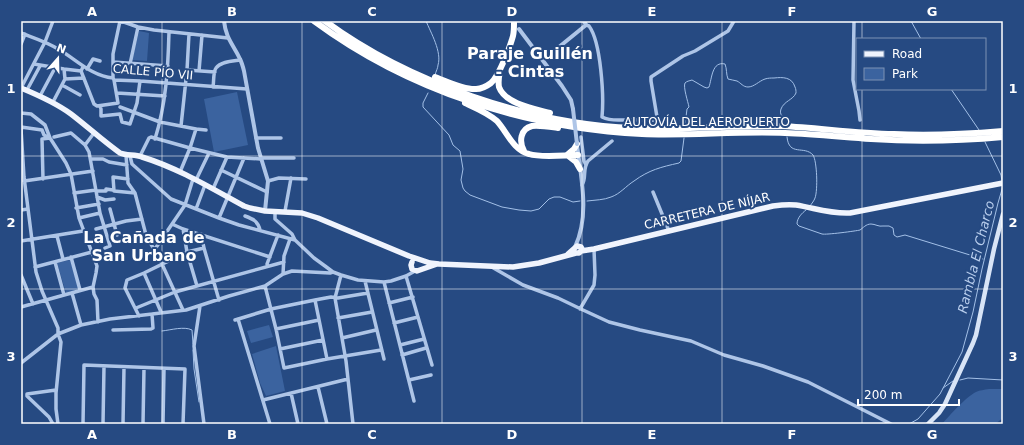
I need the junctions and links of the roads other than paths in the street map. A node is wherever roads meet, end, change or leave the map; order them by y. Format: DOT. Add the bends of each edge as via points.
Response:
graph roads {
  1 [pos="53,21"];
  2 [pos="120,21"];
  3 [pos="224,21"];
  4 [pos="314,21"];
  5 [pos="325,21"];
  6 [pos="734,21"];
  7 [pos="854,21"];
  8 [pos="514,22"];
  9 [pos="585,23"];
  10 [pos="138,27"];
  11 [pos="519,29"];
  12 [pos="169,32"];
  13 [pos="23,34"];
  14 [pos="189,34"];
  15 [pos="202,35"];
  16 [pos="513,35"];
  17 [pos="228,38"];
  18 [pos="45,42"];
  19 [pos="21,44"];
  20 [pos="385,58"];
  21 [pos="240,60"];
  22 [pos="543,60"];
  23 [pos="100,62"];
  24 [pos="113,62"];
  25 [pos="34,64"];
  26 [pos="130,64"];
  27 [pos="40,66"];
  28 [pos="84,66"];
  29 [pos="168,66"];
  30 [pos="55,68"];
  31 [pos="64,69"];
  32 [pos="87,69"];
  33 [pos="187,70"];
  34 [pos="500,70"];
  35 [pos="81,71"];
  36 [pos="199,71"];
  37 [pos="215,72"];
  38 [pos="84,78"];
  39 [pos="65,79"];
  40 [pos="113,79"];
  41 [pos="414,79"];
  42 [pos="140,81"];
  43 [pos="167,83"];
  44 [pos="62,85"];
  45 [pos="186,85"];
  46 [pos="213,87"];
  47 [pos="23,89"];
  48 [pos="247,89"];
  49 [pos="117,93"];
  50 [pos="138,94"];
  51 [pos="80,95"];
  52 [pos="40,96"];
  53 [pos="165,96"];
  54 [pos="53,102"];
  55 [pos="119,105"];
  56 [pos="100,106"];
  57 [pos="134,112"];
  58 [pos="21,114"];
  59 [pos="860,120"];
  60 [pos="160,122"];
  61 [pos="583,123"];
  62 [pos="181,126"];
  63 [pos="21,129"];
  64 [pos="196,129"];
  65 [pos="206,130"];
  66 [pos="592,130"];
  67 [pos="1003,131"];
  68 [pos="94,133"];
  69 [pos="581,136"];
  70 [pos="976,136"];
  71 [pos="988,136"];
  72 [pos="1003,137"];
  73 [pos="52,138"];
  74 [pos="256,138"];
  75 [pos="281,138"];
  76 [pos="155,139"];
  77 [pos="612,141"];
  78 [pos="577,144"];
  79 [pos="84,145"];
  80 [pos="190,148"];
  81 [pos="22,149"];
  82 [pos="525,152"];
  83 [pos="209,153"];
  84 [pos="128,155"];
  85 [pos="567,155"];
  86 [pos="578,155"];
  87 [pos="140,156"];
  88 [pos="227,157"];
  89 [pos="244,158"];
  90 [pos="294,158"];
  91 [pos="91,159"];
  92 [pos="261,159"];
  93 [pos="127,165"];
  94 [pos="583,167"];
  95 [pos="222,170"];
  96 [pos="93,171"];
  97 [pos="180,172"];
  98 [pos="71,174"];
  99 [pos="236,177"];
  100 [pos="290,178"];
  101 [pos="23,179"];
  102 [pos="43,179"];
  103 [pos="128,179"];
  104 [pos="195,179"];
  105 [pos="306,179"];
  106 [pos="268,181"];
  107 [pos="1003,183"];
  108 [pos="205,185"];
  109 [pos="213,189"];
  110 [pos="96,190"];
  111 [pos="114,190"];
  112 [pos="267,192"];
  113 [pos="653,192"];
  114 [pos="74,193"];
  115 [pos="135,193"];
  116 [pos="97,197"];
  117 [pos="228,197"];
  118 [pos="114,199"];
  119 [pos="99,204"];
  120 [pos="185,204"];
  121 [pos="76,208"];
  122 [pos="28,209"];
  123 [pos="110,209"];
  124 [pos="196,209"];
  125 [pos="21,210"];
  126 [pos="265,210"];
  127 [pos="275,211"];
  128 [pos="285,212"];
  129 [pos="100,213"];
  130 [pos="1003,214"];
  131 [pos="245,216"];
  132 [pos="78,218"];
  133 [pos="219,218"];
  134 [pos="142,219"];
  135 [pos="114,224"];
  136 [pos="172,224"];
  137 [pos="104,227"];
  138 [pos="96,229"];
  139 [pos="183,229"];
  140 [pos="260,230"];
  141 [pos="83,231"];
  142 [pos="670,231"];
  143 [pos="201,234"];
  144 [pos="117,235"];
  145 [pos="278,235"];
  146 [pos="57,236"];
  147 [pos="31,239"];
  148 [pos="290,239"];
  149 [pos="295,240"];
  150 [pos="21,241"];
  151 [pos="105,248"];
  152 [pos="204,248"];
  153 [pos="155,249"];
  154 [pos="577,249"];
  155 [pos="594,249"];
  156 [pos="92,252"];
  157 [pos="187,252"];
  158 [pos="71,257"];
  159 [pos="270,257"];
  160 [pos="63,259"];
  161 [pos="417,260"];
  162 [pos="55,262"];
  163 [pos="284,262"];
  164 [pos="162,264"];
  165 [pos="439,264"];
  166 [pos="268,266"];
  167 [pos="489,266"];
  168 [pos="35,267"];
  169 [pos="422,269"];
  170 [pos="415,271"];
  171 [pos="333,272"];
  172 [pos="144,273"];
  173 [pos="284,274"];
  174 [pos="21,275"];
  175 [pos="341,275"];
  176 [pos="406,276"];
  177 [pos="214,281"];
  178 [pos="365,281"];
  179 [pos="384,282"];
  180 [pos="197,286"];
  181 [pos="265,286"];
  182 [pos="93,287"];
  183 [pos="80,290"];
  184 [pos="175,292"];
  185 [pos="72,293"];
  186 [pos="368,293"];
  187 [pos="64,295"];
  188 [pos="413,297"];
  189 [pos="335,298"];
  190 [pos="46,300"];
  191 [pos="156,300"];
  192 [pos="219,300"];
  193 [pos="315,300"];
  194 [pos="33,304"];
  195 [pos="389,304"];
  196 [pos="200,306"];
  197 [pos="21,308"];
  198 [pos="136,308"];
  199 [pos="271,309"];
  200 [pos="580,309"];
  201 [pos="183,310"];
  202 [pos="161,312"];
  203 [pos="372,312"];
  204 [pos="152,314"];
  205 [pos="139,316"];
  206 [pos="418,317"];
  207 [pos="338,318"];
  208 [pos="319,320"];
  209 [pos="98,322"];
  210 [pos="394,323"];
  211 [pos="81,326"];
  212 [pos="276,329"];
  213 [pos="113,330"];
  214 [pos="376,330"];
  215 [pos="58,334"];
  216 [pos="342,338"];
  217 [pos="424,339"];
  218 [pos="323,340"];
  219 [pos="400,345"];
  220 [pos="426,348"];
  221 [pos="280,349"];
  222 [pos="381,350"];
  223 [pos="402,355"];
  224 [pos="345,356"];
  225 [pos="327,359"];
  226 [pos="384,359"];
  227 [pos="21,363"];
  228 [pos="432,365"];
  229 [pos="104,366"];
  230 [pos="124,367"];
  231 [pos="144,368"];
  232 [pos="164,368"];
  233 [pos="431,375"];
  234 [pos="348,379"];
  235 [pos="409,380"];
  236 [pos="318,387"];
  237 [pos="56,390"];
  238 [pos="291,393"];
  239 [pos="263,400"];
  240 [pos="414,401"];
  241 [pos="53,424"];
  242 [pos="58,424"];
  243 [pos="83,424"];
  244 [pos="103,424"];
  245 [pos="123,424"];
  246 [pos="143,424"];
  247 [pos="163,424"];
  248 [pos="184,424"];
  249 [pos="204,424"];
  250 [pos="270,424"];
  251 [pos="298,424"];
  252 [pos="327,424"];
  253 [pos="353,424"];
  254 [pos="891,424"];
  255 [pos="928,424"];
  1 -- 18 [label="street"];
  2 -- 10 [label="street"];
  2 -- 24 [label="street" via="113,49"];
  3 -- 17 [label="street"];
  4 -- 41 [label="highway, AUTOVÍA DEL AEROPUERTO" via="357,50"];
  5 -- 20 [label="highway, AUTOVÍA DEL AEROPUERTO"];
  6 -- 9 [label="street" via="728,31 651,77 658,117 645,121 616,121 602,116 603,93 598,49 593,31"];
  7 -- 59 [label="street" via="853,80"];
  8 -- 11 [label="street"];
  8 -- 16 [label="highway"];
  9 -- 22 [label="street"];
  10 -- 12 [label="street"];
  10 -- 26 [label="street"];
  11 -- 16 [label="highway"];
  11 -- 22 [label="street"];
  12 -- 14 [label="street"];
  12 -- 29 [label="street"];
  13 -- 18 [label="street, CALLE PÍO VII"];
  13 -- 19 [label="street"];
  14 -- 15 [label="street"];
  14 -- 33 [label="street"];
  15 -- 17 [label="street"];
  15 -- 36 [label="street"];
  16 -- 34 [label="highway"];
  17 -- 21 [label="street"];
  18 -- 25 [label="street"];
  18 -- 28 [label="street, CALLE PÍO VII"];
  20 -- 34 [label="highway" via="471,89 478,89 491,83"];
  20 -- 61 [label="highway, AUTOVÍA DEL AEROPUERTO" via="434,81 487,101"];
  21 -- 37 [label="street" via="226,62 216,68"];
  21 -- 48 [label="street"];
  22 -- 78 [label="street, bridge" via="571,100"];
  23 -- 32 [label="street" via="93,59"];
  24 -- 26 [label="street"];
  24 -- 40 [label="street"];
  25 -- 27 [label="street"];
  25 -- 47 [label="street"];
  26 -- 29 [label="street"];
  27 -- 30 [label="street"];
  27 -- 47 [label="street"];
  28 -- 32 [label="street, CALLE PÍO VII"];
  28 -- 35 [label="street"];
  29 -- 43 [label="street"];
  30 -- 31 [label="street"];
  30 -- 52 [label="street"];
  31 -- 35 [label="street"];
  31 -- 39 [label="street"];
  32 -- 40 [label="street, CALLE PÍO VII"];
  33 -- 36 [label="street"];
  33 -- 45 [label="street"];
  34 -- 61 [label="highway" via="499,87 510,100"];
  35 -- 38 [label="street"];
  36 -- 37 [label="street"];
  37 -- 46 [label="street"];
  38 -- 39 [label="street"];
  38 -- 56 [label="street" via="94,104"];
  39 -- 44 [label="street"];
  40 -- 42 [label="street, CALLE PÍO VII"];
  40 -- 49 [label="street"];
  41 -- 66 [label="highway, AUTOVÍA DEL AEROPUERTO" via="467,101 508,113"];
  41 -- 82 [label="highway" via="489,115"];
  42 -- 43 [label="street, CALLE PÍO VII"];
  42 -- 50 [label="street"];
  43 -- 45 [label="street, CALLE PÍO VII"];
  43 -- 53 [label="street"];
  44 -- 51 [label="street"];
  44 -- 54 [label="street"];
  45 -- 46 [label="street, CALLE PÍO VII"];
  45 -- 62 [label="street"];
  46 -- 48 [label="street, CALLE PÍO VII"];
  47 -- 52 [label="main road"];
  48 -- 74 [label="street"];
  49 -- 50 [label="street"];
  49 -- 55 [label="street"];
  50 -- 53 [label="street"];
  50 -- 57 [label="street"];
  52 -- 54 [label="main road"];
  53 -- 60 [label="street"];
  54 -- 68 [label="main road"];
  55 -- 56 [label="street"];
  55 -- 57 [label="street"];
  56 -- 57 [label="street" via="101,116 120,114 122,122 130,124"];
  57 -- 60 [label="street"];
  58 -- 73 [label="street" via="30,114 46,126"];
  60 -- 62 [label="street"];
  60 -- 76 [label="street"];
  61 -- 70 [label="highway, AUTOVÍA DEL AEROPUERTO" via="632,128 763,126"];
  62 -- 64 [label="street"];
  63 -- 73 [label="street" via="42,130 44,135"];
  63 -- 81 [label="street"];
  64 -- 65 [label="street"];
  64 -- 80 [label="street"];
  66 -- 70 [label="highway, AUTOVÍA DEL AEROPUERTO" via="642,134 784,133 912,141 940,141"];
  66 -- 82 [label="highway" via="531,126 522,135 521,142"];
  67 -- 71 [label="highway, AUTOVÍA DEL AEROPUERTO"];
  68 -- 79 [label="street"];
  68 -- 84 [label="main road" via="120,154"];
  69 -- 94 [label="street"];
  70 -- 71 [label="highway, AUTOVÍA DEL AEROPUERTO"];
  71 -- 72 [label="highway, AUTOVÍA DEL AEROPUERTO"];
  73 -- 79 [label="street" via="71,133"];
  73 -- 98 [label="street"];
  73 -- 102 [label="street" via="42,139"];
  74 -- 75 [label="street"];
  74 -- 92 [label="street"];
  76 -- 80 [label="street"];
  76 -- 87 [label="street" via="149,138"];
  77 -- 94 [label="street"];
  78 -- 85 [label="highway"];
  78 -- 86 [label="street"];
  79 -- 91 [label="street"];
  80 -- 83 [label="street"];
  80 -- 97 [label="street"];
  81 -- 101 [label="street"];
  82 -- 85 [label="highway" via="536,155"];
  83 -- 88 [label="street"];
  83 -- 104 [label="street"];
  84 -- 87 [label="main road, CARRETERA DE NÍJAR"];
  84 -- 93 [label="street"];
  84 -- 120 [label="street" via="132,164 171,199"];
  85 -- 86 [label="highway"];
  85 -- 94 [label="highway"];
  86 -- 94 [label="street"];
  87 -- 97 [label="main road, CARRETERA DE NÍJAR"];
  88 -- 89 [label="street"];
  88 -- 95 [label="street"];
  89 -- 92 [label="street"];
  89 -- 99 [label="street"];
  90 -- 92 [label="street"];
  91 -- 93 [label="street"];
  91 -- 96 [label="street"];
  92 -- 106 [label="street"];
  93 -- 103 [label="street"];
  94 -- 154 [label="street" via="582,229"];
  95 -- 99 [label="street"];
  95 -- 109 [label="street"];
  96 -- 98 [label="street"];
  96 -- 110 [label="street"];
  97 -- 104 [label="main road, CARRETERA DE NÍJAR"];
  98 -- 102 [label="street"];
  98 -- 114 [label="street"];
  99 -- 112 [label="street"];
  99 -- 117 [label="street"];
  100 -- 105 [label="street"];
  100 -- 106 [label="street"];
  100 -- 128 [label="street"];
  101 -- 102 [label="street"];
  101 -- 122 [label="street"];
  103 -- 111 [label="street" via="113,178"];
  103 -- 115 [label="street"];
  104 -- 108 [label="main road, CARRETERA DE NÍJAR"];
  104 -- 120 [label="street"];
  106 -- 112 [label="street"];
  107 -- 142 [label="main road, CARRETERA DE NÍJAR" via="850,213 822,211 792,204 773,206"];
  108 -- 109 [label="main road, CARRETERA DE NÍJAR"];
  108 -- 124 [label="street"];
  109 -- 117 [label="main road, CARRETERA DE NÍJAR"];
  110 -- 111 [label="street"];
  110 -- 114 [label="street"];
  110 -- 116 [label="street"];
  111 -- 115 [label="street"];
  112 -- 126 [label="street"];
  113 -- 142 [label="street"];
  114 -- 121 [label="street"];
  115 -- 134 [label="street"];
  116 -- 118 [label="street" via="105,200"];
  116 -- 119 [label="street"];
  117 -- 126 [label="main road, CARRETERA DE NÍJAR" via="244,206"];
  117 -- 133 [label="street"];
  119 -- 121 [label="street"];
  119 -- 129 [label="street"];
  120 -- 124 [label="street"];
  120 -- 136 [label="street"];
  121 -- 132 [label="street"];
  122 -- 125 [label="street"];
  122 -- 147 [label="street"];
  123 -- 135 [label="street"];
  124 -- 133 [label="street"];
  126 -- 127 [label="main road, CARRETERA DE NÍJAR"];
  127 -- 128 [label="main road, CARRETERA DE NÍJAR"];
  127 -- 149 [label="street" via="275,219"];
  128 -- 161 [label="main road, CARRETERA DE NÍJAR" via="306,214"];
  129 -- 132 [label="street"];
  129 -- 137 [label="street"];
  130 -- 255 [label="main road" via="976,335 945,404"];
  131 -- 140 [label="street" via="255,220"];
  132 -- 141 [label="street"];
  133 -- 140 [label="street"];
  134 -- 135 [label="street"];
  134 -- 153 [label="street" via="146,235"];
  135 -- 137 [label="street"];
  135 -- 144 [label="street"];
  136 -- 139 [label="street"];
  136 -- 153 [label="street"];
  137 -- 138 [label="street"];
  137 -- 151 [label="street" via="110,246"];
  139 -- 143 [label="street"];
  139 -- 157 [label="street"];
  140 -- 145 [label="street"];
  141 -- 146 [label="street"];
  141 -- 156 [label="street"];
  142 -- 155 [label="main road, CARRETERA DE NÍJAR"];
  143 -- 152 [label="street"];
  143 -- 159 [label="street"];
  145 -- 148 [label="street"];
  145 -- 159 [label="street"];
  146 -- 147 [label="street"];
  146 -- 160 [label="street"];
  147 -- 150 [label="street"];
  147 -- 168 [label="street"];
  148 -- 149 [label="street"];
  148 -- 163 [label="street"];
  149 -- 171 [label="street"];
  152 -- 157 [label="street"];
  152 -- 177 [label="street"];
  153 -- 164 [label="street"];
  154 -- 155 [label="main road, CARRETERA DE NÍJAR"];
  154 -- 167 [label="main road, CARRETERA DE NÍJAR" via="566,256 538,263 507,267"];
  155 -- 200 [label="street" via="594,285"];
  156 -- 158 [label="street"];
  156 -- 182 [label="street" via="97,266"];
  157 -- 164 [label="street"];
  157 -- 180 [label="street"];
  158 -- 160 [label="street"];
  158 -- 183 [label="street"];
  159 -- 166 [label="street"];
  160 -- 162 [label="street"];
  161 -- 165 [label="main road, CARRETERA DE NÍJAR"];
  161 -- 169 [label="main road" via="424,264"];
  161 -- 170 [label="main road" via="412,267"];
  162 -- 168 [label="street"];
  162 -- 187 [label="street"];
  163 -- 166 [label="street"];
  163 -- 173 [label="street"];
  164 -- 172 [label="street"];
  164 -- 184 [label="street"];
  165 -- 167 [label="main road, CARRETERA DE NÍJAR"];
  165 -- 169 [label="main road, CARRETERA DE NÍJAR"];
  166 -- 177 [label="street"];
  167 -- 200 [label="street" via="523,285"];
  168 -- 190 [label="street"];
  169 -- 170 [label="main road"];
  170 -- 176 [label="street"];
  171 -- 173 [label="street" via="292,271"];
  171 -- 175 [label="street"];
  172 -- 191 [label="street"];
  172 -- 198 [label="street" via="127,280 125,288"];
  173 -- 181 [label="street"];
  174 -- 194 [label="street"];
  175 -- 178 [label="street"];
  175 -- 189 [label="street"];
  176 -- 179 [label="street"];
  176 -- 188 [label="street"];
  177 -- 180 [label="street"];
  177 -- 192 [label="street"];
  178 -- 179 [label="street"];
  178 -- 186 [label="street"];
  179 -- 195 [label="street"];
  180 -- 184 [label="street"];
  181 -- 192 [label="street"];
  181 -- 199 [label="street"];
  182 -- 183 [label="street"];
  182 -- 209 [label="street" via="97,300"];
  183 -- 185 [label="street"];
  184 -- 191 [label="street"];
  184 -- 201 [label="street"];
  185 -- 187 [label="street"];
  185 -- 211 [label="street"];
  186 -- 189 [label="street"];
  186 -- 203 [label="street"];
  187 -- 190 [label="street"];
  188 -- 195 [label="street"];
  188 -- 206 [label="street"];
  189 -- 193 [label="street"];
  189 -- 207 [label="street"];
  190 -- 194 [label="street"];
  190 -- 215 [label="street"];
  191 -- 198 [label="street"];
  191 -- 202 [label="street"];
  192 -- 196 [label="street"];
  193 -- 199 [label="street"];
  193 -- 208 [label="street"];
  194 -- 197 [label="street"];
  195 -- 210 [label="street"];
  196 -- 201 [label="street"];
  196 -- 249 [label="street" via="194,346"];
  198 -- 205 [label="street"];
  199 -- 212 [label="street"];
  199 -- 239 [label="street" via="237,320"];
  200 -- 254 [label="street" via="615,324 691,341 724,355 795,377"];
  201 -- 202 [label="street"];
  202 -- 204 [label="street"];
  203 -- 207 [label="street"];
  203 -- 214 [label="street"];
  204 -- 205 [label="street"];
  204 -- 213 [label="street" via="153,328"];
  205 -- 209 [label="street"];
  206 -- 210 [label="street"];
  206 -- 217 [label="street"];
  207 -- 216 [label="street"];
  208 -- 212 [label="street"];
  208 -- 218 [label="street"];
  209 -- 211 [label="street"];
  210 -- 219 [label="street"];
  211 -- 215 [label="street"];
  212 -- 221 [label="street"];
  214 -- 216 [label="street"];
  214 -- 222 [label="street"];
  215 -- 227 [label="street"];
  215 -- 237 [label="street" via="61,342"];
  216 -- 224 [label="street"];
  217 -- 219 [label="street"];
  217 -- 220 [label="street"];
  218 -- 221 [label="street"];
  218 -- 225 [label="street"];
  219 -- 223 [label="street"];
  220 -- 223 [label="street"];
  220 -- 228 [label="street"];
  221 -- 225 [label="street" via="284,368"];
  222 -- 224 [label="street"];
  222 -- 226 [label="street"];
  223 -- 235 [label="street"];
  224 -- 225 [label="street"];
  224 -- 234 [label="street"];
  229 -- 230 [label="street"];
  229 -- 243 [label="street" via="84,365"];
  229 -- 244 [label="street"];
  230 -- 231 [label="street"];
  230 -- 245 [label="street"];
  231 -- 232 [label="street"];
  231 -- 246 [label="street"];
  232 -- 247 [label="street"];
  232 -- 248 [label="street" via="185,369"];
  233 -- 235 [label="street"];
  234 -- 236 [label="street"];
  234 -- 253 [label="street"];
  235 -- 240 [label="street"];
  236 -- 238 [label="street"];
  236 -- 252 [label="street"];
  237 -- 241 [label="street" via="26,394"];
  237 -- 242 [label="street"];
  238 -- 239 [label="street"];
  238 -- 251 [label="street"];
  239 -- 250 [label="street"];
}
